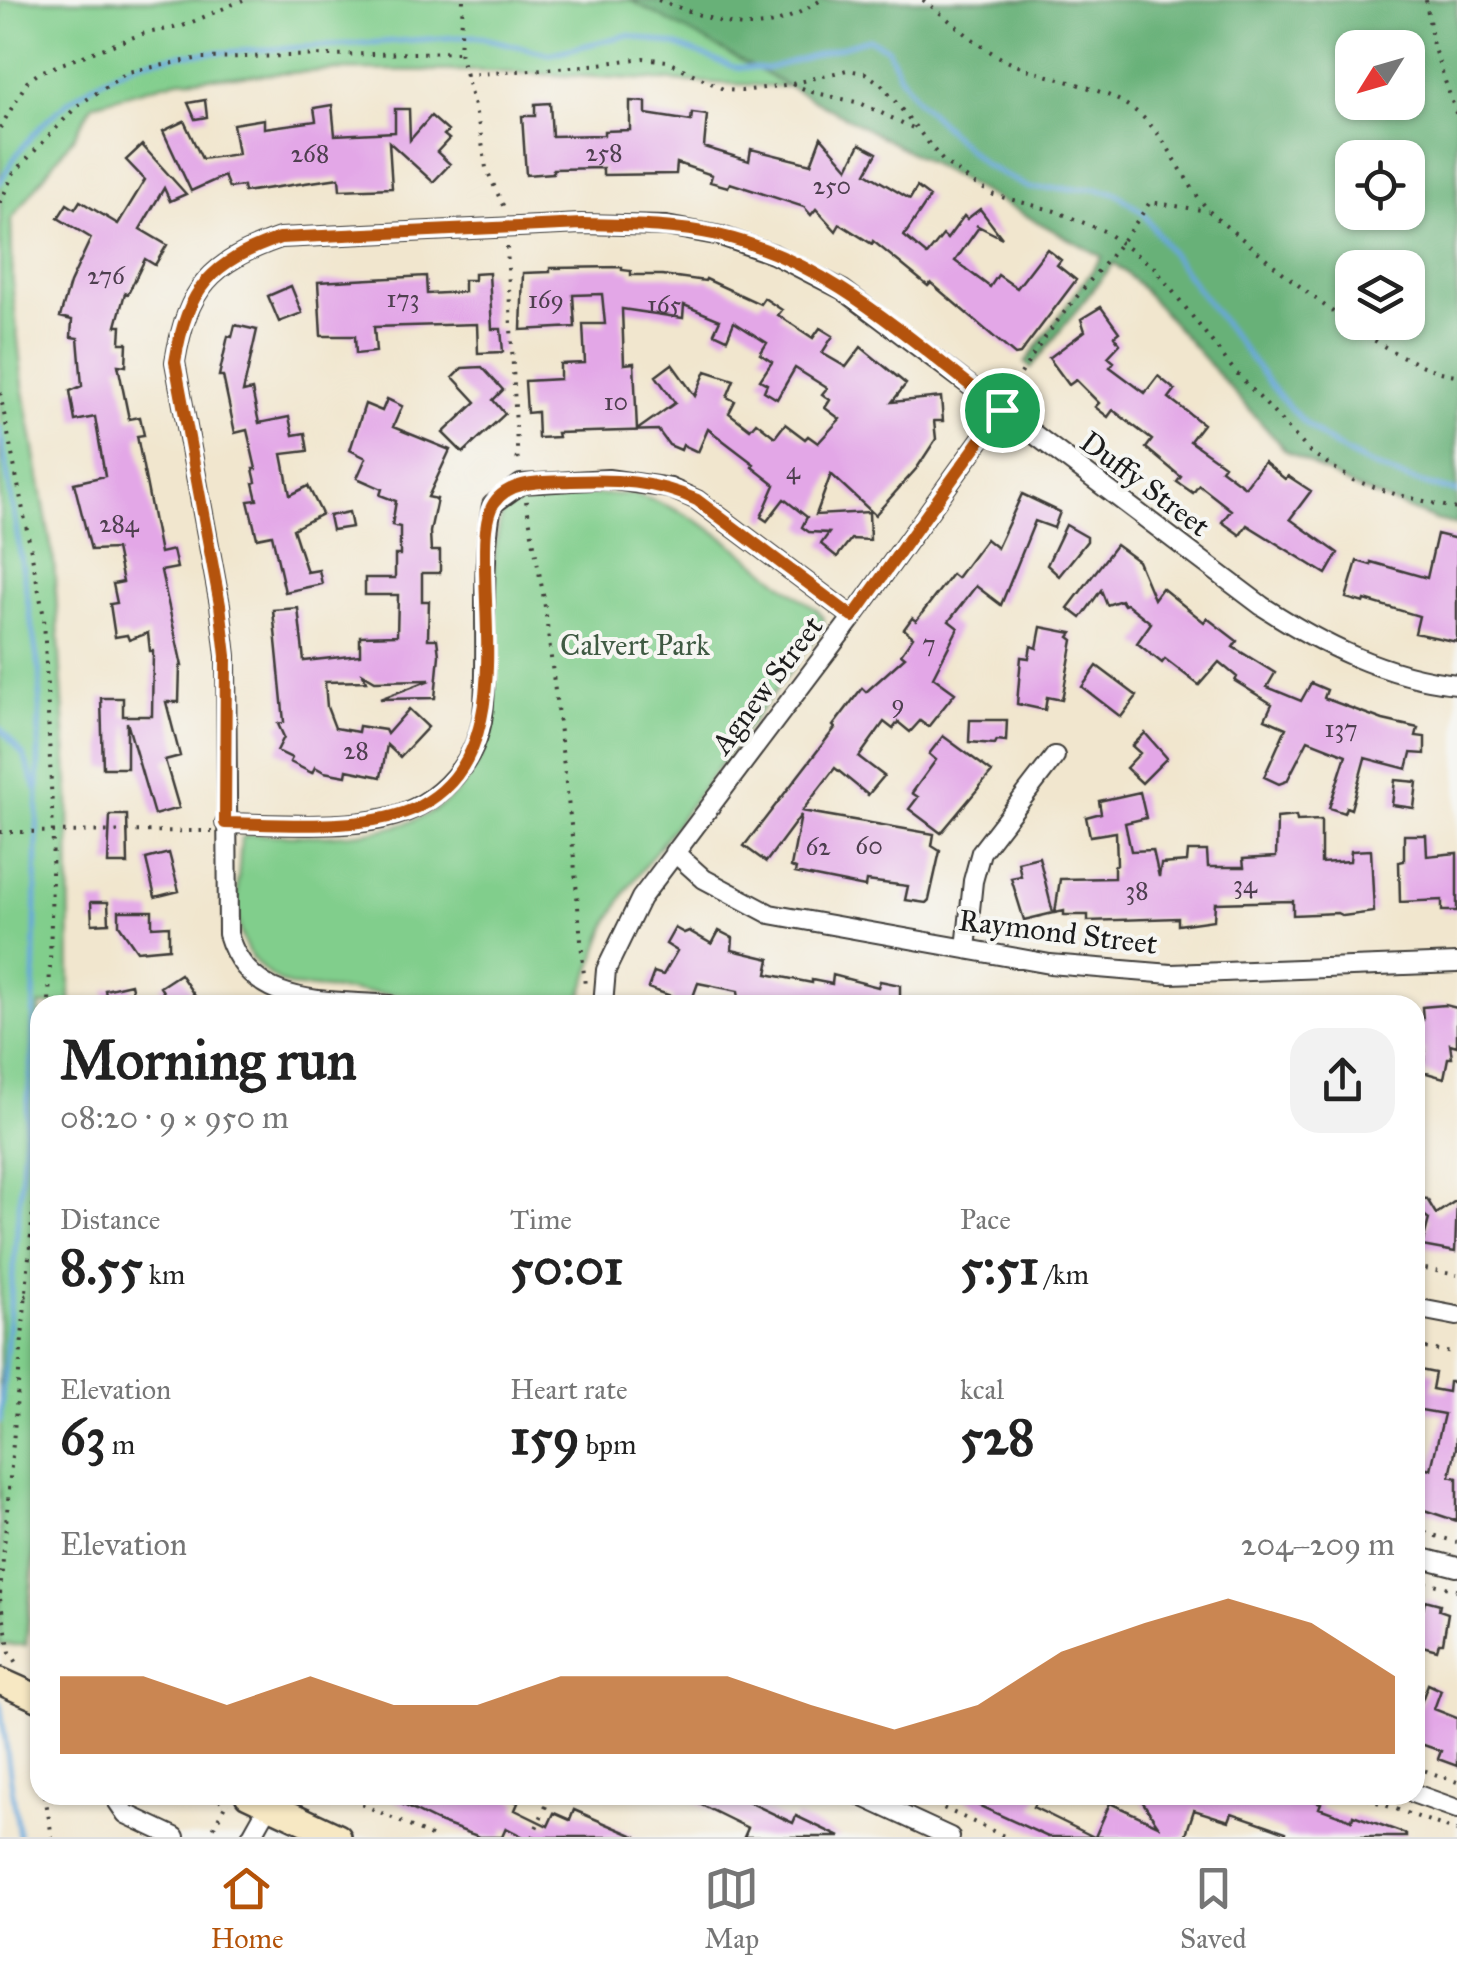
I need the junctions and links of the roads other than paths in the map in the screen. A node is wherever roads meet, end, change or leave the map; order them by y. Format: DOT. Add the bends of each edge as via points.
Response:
graph roads {
  1 [pos="1002,410"];
  2 [pos="853,617"];
  3 [pos="1457,684"];
  4 [pos="1055,756"];
  5 [pos="218,827"];
  6 [pos="674,852"];
  7 [pos="966,949"];
  8 [pos="1457,963"];
  9 [pos="286,995"];
  10 [pos="596,995"];
  11 [pos="1425,1310"];
  12 [pos="1457,1316"];
  13 [pos="1425,1559"];
  14 [pos="1457,1567"];
  15 [pos="1425,1798"];
  16 [pos="120,1805"];
  17 [pos="257,1805"];
  18 [pos="269,1805"];
  19 [pos="881,1805"];
  20 [pos="1457,1809"];
  21 [pos="175,1837"];
  22 [pos="251,1837"];
  23 [pos="338,1837"];
  24 [pos="950,1837"];
  1 -- 2 [label="street, Agnew Street"];
  1 -- 3 [label="street, Duffy Street" via="1312,638 1363,662"];
  1 -- 5 [label="street, Duffy Street" via="843,290 721,236 666,226 582,224 280,238 241,252 211,274 193,299 175,362 226,656"];
  2 -- 5 [label="street" via="697,500 670,488 608,479 522,484 492,504 485,542 484,709 466,764 422,805 386,818"];
  2 -- 6 [label="street, Agnew Street"];
  4 -- 7 [label="street" via="981,852"];
  5 -- 9 [label="street, Duffy Street" via="233,950 252,977"];
  6 -- 7 [label="street, Raymond Street" via="704,880 770,914"];
  6 -- 10 [label="street, Agnew Street" via="641,898"];
  7 -- 8 [label="street, Raymond Street" via="1171,974"];
  11 -- 12 [label="street"];
  13 -- 14 [label="street"];
  15 -- 20 [label="street"];
  16 -- 21 [label="street"];
  17 -- 22 [label="street"];
  18 -- 23 [label="main road"];
  19 -- 24 [label="street"];
}
